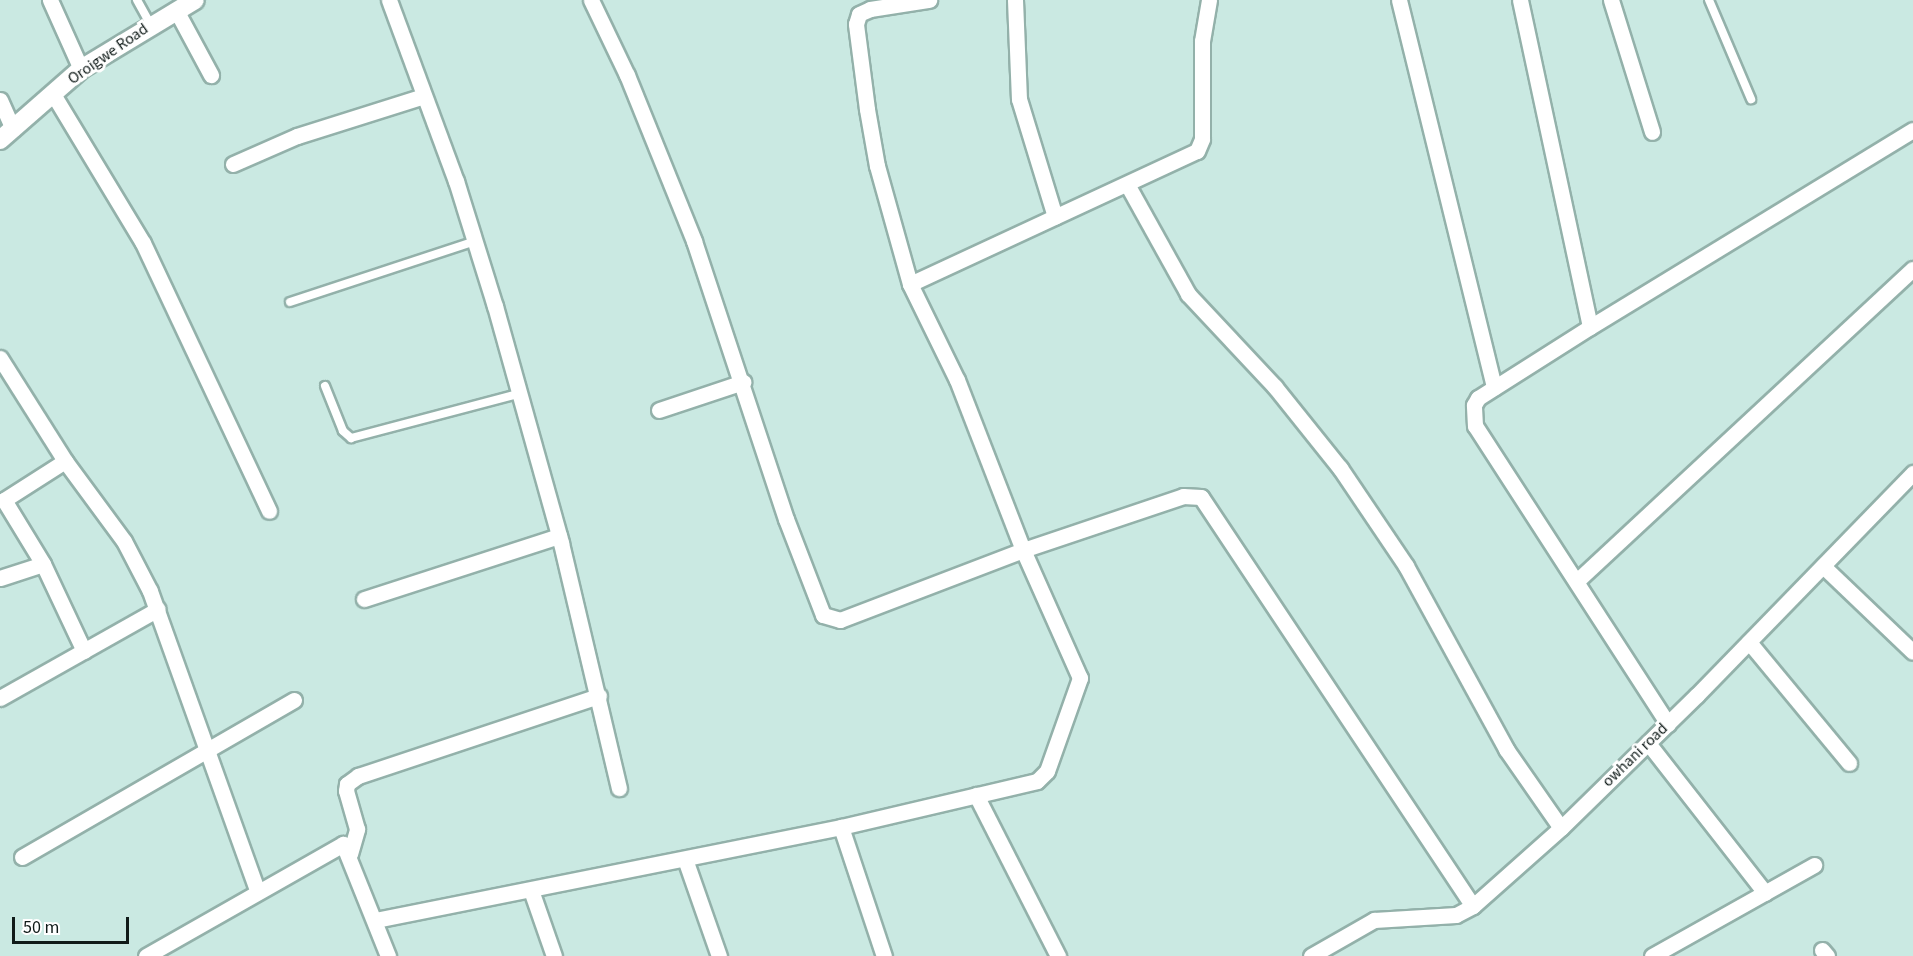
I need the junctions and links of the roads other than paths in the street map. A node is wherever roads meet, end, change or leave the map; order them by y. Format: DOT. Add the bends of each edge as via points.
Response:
graph roads {
  1 [pos="50,0"];
  2 [pos="137,0"];
  3 [pos="195,0"];
  4 [pos="389,0"];
  5 [pos="591,0"];
  6 [pos="930,0"];
  7 [pos="1015,0"];
  8 [pos="1209,0"];
  9 [pos="1399,0"];
  10 [pos="1520,0"];
  11 [pos="1611,0"];
  12 [pos="1709,0"];
  13 [pos="176,10"];
  14 [pos="150,23"];
  15 [pos="81,69"];
  16 [pos="211,75"];
  17 [pos="53,94"];
  18 [pos="424,96"];
  19 [pos="1751,99"];
  20 [pos="0,100"];
  21 [pos="1913,130"];
  22 [pos="1652,132"];
  23 [pos="7,135"];
  24 [pos="233,164"];
  25 [pos="1128,186"];
  26 [pos="1055,217"];
  27 [pos="476,241"];
  28 [pos="1913,269"];
  29 [pos="910,284"];
  30 [pos="290,302"];
  31 [pos="1590,327"];
  32 [pos="0,358"];
  33 [pos="743,382"];
  34 [pos="325,386"];
  35 [pos="1494,388"];
  36 [pos="518,393"];
  37 [pos="659,410"];
  38 [pos="65,461"];
  39 [pos="1913,473"];
  40 [pos="269,511"];
  41 [pos="559,536"];
  42 [pos="1023,550"];
  43 [pos="43,564"];
  44 [pos="1822,566"];
  45 [pos="0,578"];
  46 [pos="1578,580"];
  47 [pos="364,599"];
  48 [pos="158,609"];
  49 [pos="1749,642"];
  50 [pos="84,651"];
  51 [pos="1913,652"];
  52 [pos="598,696"];
  53 [pos="0,698"];
  54 [pos="294,700"];
  55 [pos="1668,724"];
  56 [pos="1648,743"];
  57 [pos="207,753"];
  58 [pos="1849,764"];
  59 [pos="619,788"];
  60 [pos="976,795"];
  61 [pos="841,827"];
  62 [pos="1561,828"];
  63 [pos="350,855"];
  64 [pos="22,857"];
  65 [pos="685,859"];
  66 [pos="1814,865"];
  67 [pos="256,890"];
  68 [pos="531,890"];
  69 [pos="1765,893"];
  70 [pos="1473,906"];
  71 [pos="376,920"];
  72 [pos="146,956"];
  73 [pos="388,956"];
  74 [pos="554,956"];
  75 [pos="719,956"];
  76 [pos="884,956"];
  77 [pos="1058,956"];
  78 [pos="1311,956"];
  79 [pos="1652,956"];
  1 -- 15 [label="street"];
  2 -- 14 [label="lane"];
  3 -- 13 [label="street, Oroigwe Road"];
  4 -- 18 [label="street"];
  5 -- 33 [label="street" via="627,75 694,241"];
  6 -- 29 [label="street" via="870,9 859,14 856,24 878,166"];
  7 -- 26 [label="street" via="1019,99"];
  8 -- 25 [label="street" via="1202,41 1202,139 1197,151"];
  9 -- 35 [label="street"];
  10 -- 31 [label="street"];
  11 -- 22 [label="street"];
  12 -- 19 [label="lane"];
  13 -- 14 [label="street, Oroigwe Road"];
  13 -- 16 [label="street"];
  14 -- 15 [label="street, Oroigwe Road"];
  15 -- 17 [label="street, Oroigwe Road"];
  17 -- 23 [label="street, Oroigwe Road"];
  17 -- 40 [label="street" via="143,243"];
  18 -- 24 [label="street" via="297,136"];
  18 -- 27 [label="street"];
  20 -- 23 [label="street"];
  21 -- 31 [label="street"];
  25 -- 26 [label="street"];
  25 -- 62 [label="street" via="1188,294 1275,387 1333,460 1406,566 1506,749"];
  26 -- 29 [label="street"];
  27 -- 30 [label="lane"];
  27 -- 36 [label="street"];
  28 -- 46 [label="street"];
  29 -- 42 [label="street" via="957,380"];
  31 -- 35 [label="street"];
  32 -- 38 [label="street"];
  33 -- 37 [label="street"];
  33 -- 42 [label="street" via="786,519 823,615 831,620"];
  34 -- 36 [label="lane" via="343,431 351,438"];
  35 -- 46 [label="street" via="1473,405 1475,426"];
  36 -- 41 [label="street"];
  38 -- 43 [label="street" via="4,500"];
  38 -- 48 [label="street" via="124,542"];
  39 -- 44 [label="street, owhani road"];
  41 -- 47 [label="street"];
  41 -- 52 [label="street"];
  42 -- 60 [label="street" via="1078,673 1079,685 1042,778"];
  42 -- 70 [label="street" via="1183,496 1201,498"];
  43 -- 45 [label="street"];
  43 -- 50 [label="street"];
  44 -- 49 [label="street, owhani road"];
  44 -- 51 [label="street"];
  46 -- 55 [label="street"];
  48 -- 50 [label="street"];
  48 -- 57 [label="street"];
  49 -- 55 [label="street, owhani road"];
  49 -- 58 [label="street"];
  50 -- 53 [label="street"];
  52 -- 59 [label="street"];
  52 -- 63 [label="street" via="358,776 347,784 346,791 357,829"];
  54 -- 57 [label="street"];
  55 -- 56 [label="street, owhani road"];
  56 -- 62 [label="street, owhani road"];
  56 -- 69 [label="street"];
  57 -- 64 [label="street"];
  57 -- 67 [label="street"];
  60 -- 61 [label="street"];
  60 -- 77 [label="street"];
  61 -- 65 [label="street"];
  61 -- 76 [label="street"];
  62 -- 70 [label="street, owhani road"];
  63 -- 67 [label="street" via="343,844"];
  63 -- 71 [label="street"];
  65 -- 68 [label="street"];
  65 -- 75 [label="street"];
  66 -- 69 [label="street"];
  67 -- 72 [label="street"];
  68 -- 71 [label="street"];
  68 -- 74 [label="street"];
  69 -- 79 [label="street"];
  70 -- 78 [label="street, owhani road" via="1456,915 1374,920 1336,938"];
  71 -- 73 [label="street"];
}
